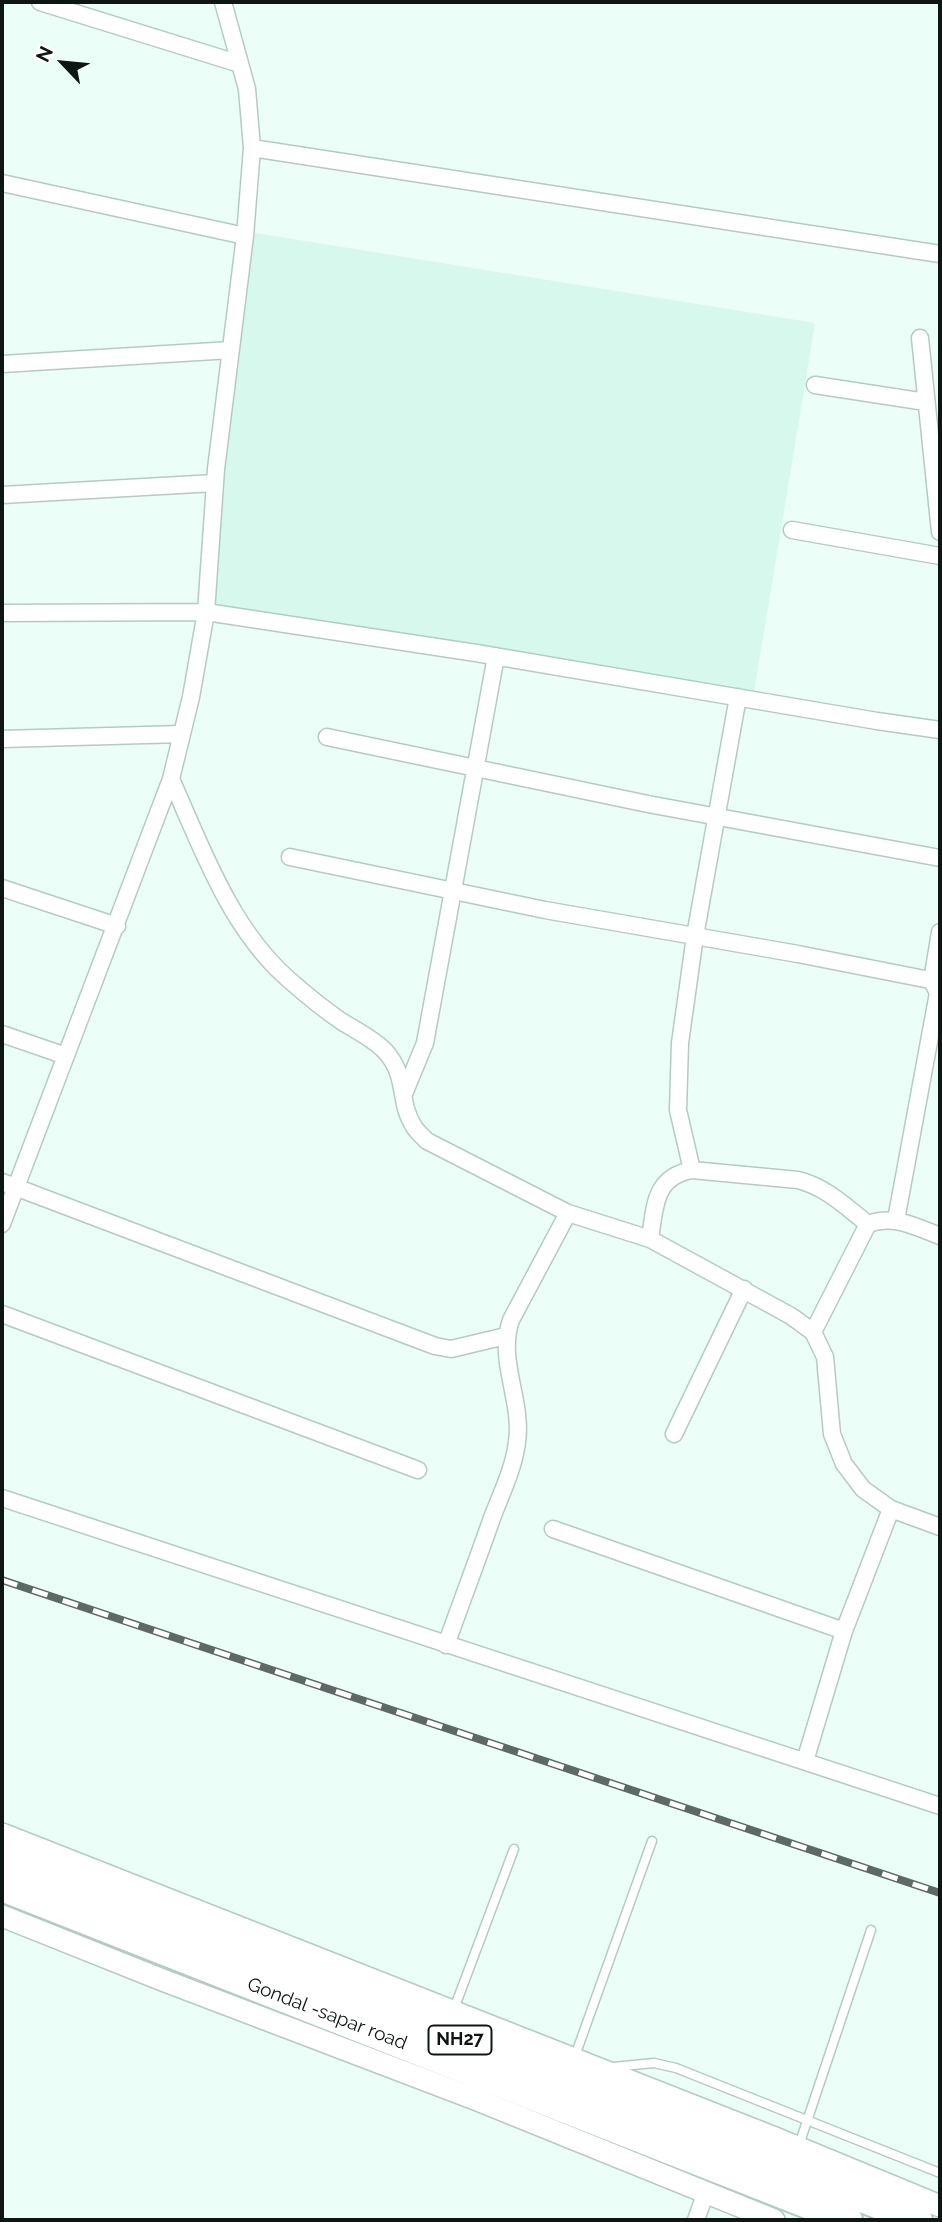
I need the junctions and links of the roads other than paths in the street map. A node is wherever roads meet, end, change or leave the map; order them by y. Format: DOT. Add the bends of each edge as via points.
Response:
graph roads {
  1 [pos="40,2"];
  2 [pos="223,2"];
  3 [pos="240,64"];
  4 [pos="252,148"];
  5 [pos="2,183"];
  6 [pos="245,236"];
  7 [pos="940,254"];
  8 [pos="920,338"];
  9 [pos="231,350"];
  10 [pos="2,364"];
  11 [pos="815,385"];
  12 [pos="926,402"];
  13 [pos="215,483"];
  14 [pos="2,495"];
  15 [pos="792,530"];
  16 [pos="940,532"];
  17 [pos="940,556"];
  18 [pos="206,612"];
  19 [pos="2,613"];
  20 [pos="496,656"];
  21 [pos="738,697"];
  22 [pos="940,730"];
  23 [pos="182,734"];
  24 [pos="327,737"];
  25 [pos="2,739"];
  26 [pos="476,767"];
  27 [pos="171,779"];
  28 [pos="717,816"];
  29 [pos="290,857"];
  30 [pos="940,858"];
  31 [pos="2,888"];
  32 [pos="453,891"];
  33 [pos="117,926"];
  34 [pos="940,932"];
  35 [pos="695,936"];
  36 [pos="936,982"];
  37 [pos="2,1034"];
  38 [pos="66,1056"];
  39 [pos="404,1094"];
  40 [pos="692,1170"];
  41 [pos="9,1184"];
  42 [pos="568,1213"];
  43 [pos="896,1220"];
  44 [pos="2,1224"];
  45 [pos="868,1224"];
  46 [pos="940,1236"];
  47 [pos="650,1239"];
  48 [pos="744,1289"];
  49 [pos="2,1314"];
  50 [pos="813,1332"];
  51 [pos="506,1336"];
  52 [pos="674,1434"];
  53 [pos="418,1470"];
  54 [pos="2,1498"];
  55 [pos="891,1509"];
  56 [pos="940,1527"];
  57 [pos="553,1529"];
  58 [pos="844,1631"];
  59 [pos="446,1644"];
  60 [pos="805,1761"];
  61 [pos="940,1806"];
  62 [pos="2,1834"];
  63 [pos="652,1841"];
  64 [pos="514,1849"];
  65 [pos="2,1859"];
  66 [pos="2,1887"];
  67 [pos="2,1916"];
  68 [pos="871,1930"];
  69 [pos="453,2012"];
  70 [pos="575,2059"];
  71 [pos="600,2069"];
  72 [pos="807,2122"];
  73 [pos="798,2148"];
  74 [pos="940,2174"];
  75 [pos="706,2192"];
  76 [pos="940,2206"];
  77 [pos="696,2220"];
  78 [pos="774,2220"];
  79 [pos="848,2220"];
  80 [pos="918,2220"];
  1 -- 3 [label="street"];
  2 -- 3 [label="street"];
  3 -- 4 [label="street"];
  4 -- 6 [label="street"];
  4 -- 7 [label="street"];
  5 -- 6 [label="street"];
  6 -- 9 [label="street"];
  8 -- 12 [label="street"];
  9 -- 10 [label="street"];
  9 -- 13 [label="street"];
  11 -- 12 [label="street"];
  12 -- 16 [label="street"];
  13 -- 14 [label="street"];
  13 -- 18 [label="street"];
  15 -- 17 [label="street"];
  18 -- 19 [label="street"];
  18 -- 20 [label="street"];
  18 -- 23 [label="street"];
  20 -- 21 [label="street"];
  20 -- 26 [label="street"];
  21 -- 22 [label="street"];
  21 -- 28 [label="street"];
  23 -- 25 [label="street"];
  23 -- 27 [label="street"];
  24 -- 26 [label="street"];
  26 -- 28 [label="street"];
  26 -- 32 [label="street"];
  27 -- 33 [label="street"];
  27 -- 39 [label="street" via="242,924 285,976 383,1048 394,1062"];
  28 -- 30 [label="street"];
  28 -- 35 [label="street"];
  29 -- 32 [label="street"];
  31 -- 33 [label="street"];
  32 -- 35 [label="street"];
  32 -- 39 [label="street" via="425,1043"];
  33 -- 38 [label="street"];
  34 -- 36 [label="street"];
  35 -- 36 [label="street"];
  35 -- 40 [label="street" via="678,1079 678,1110"];
  36 -- 43 [label="street" via="938,993"];
  37 -- 38 [label="street"];
  38 -- 41 [label="street"];
  39 -- 42 [label="street" via="413,1126 427,1141"];
  40 -- 45 [label="street" via="812,1183"];
  40 -- 47 [label="street" via="667,1181 655,1206"];
  41 -- 44 [label="street"];
  41 -- 51 [label="street" via="435,1346 452,1349"];
  42 -- 47 [label="street"];
  42 -- 51 [label="street"];
  43 -- 45 [label="street" via="882,1218"];
  43 -- 46 [label="street"];
  45 -- 50 [label="street"];
  47 -- 48 [label="street"];
  48 -- 50 [label="street"];
  48 -- 52 [label="street"];
  49 -- 53 [label="street"];
  50 -- 55 [label="street" via="825,1357 832,1434 844,1464 863,1489"];
  51 -- 59 [label="street" via="517,1441"];
  54 -- 59 [label="street"];
  55 -- 56 [label="street"];
  55 -- 58 [label="street"];
  57 -- 58 [label="street"];
  58 -- 60 [label="street"];
  59 -- 60 [label="street"];
  60 -- 61 [label="street"];
  62 -- 69 [label="street"];
  63 -- 70 [label="lane"];
  64 -- 69 [label="lane"];
  65 -- 80 [label="highway, NH27"];
  66 -- 79 [label="highway, Gondal -sapar road / NH27"];
  67 -- 75 [label="street"];
  68 -- 72 [label="lane"];
  69 -- 70 [label="street"];
  70 -- 71 [label="street"];
  71 -- 72 [label="lane" via="653,2063 676,2068"];
  71 -- 73 [label="street"];
  72 -- 73 [label="lane"];
  72 -- 74 [label="lane"];
  73 -- 76 [label="street"];
  75 -- 77 [label="street"];
  75 -- 78 [label="street"];
}
